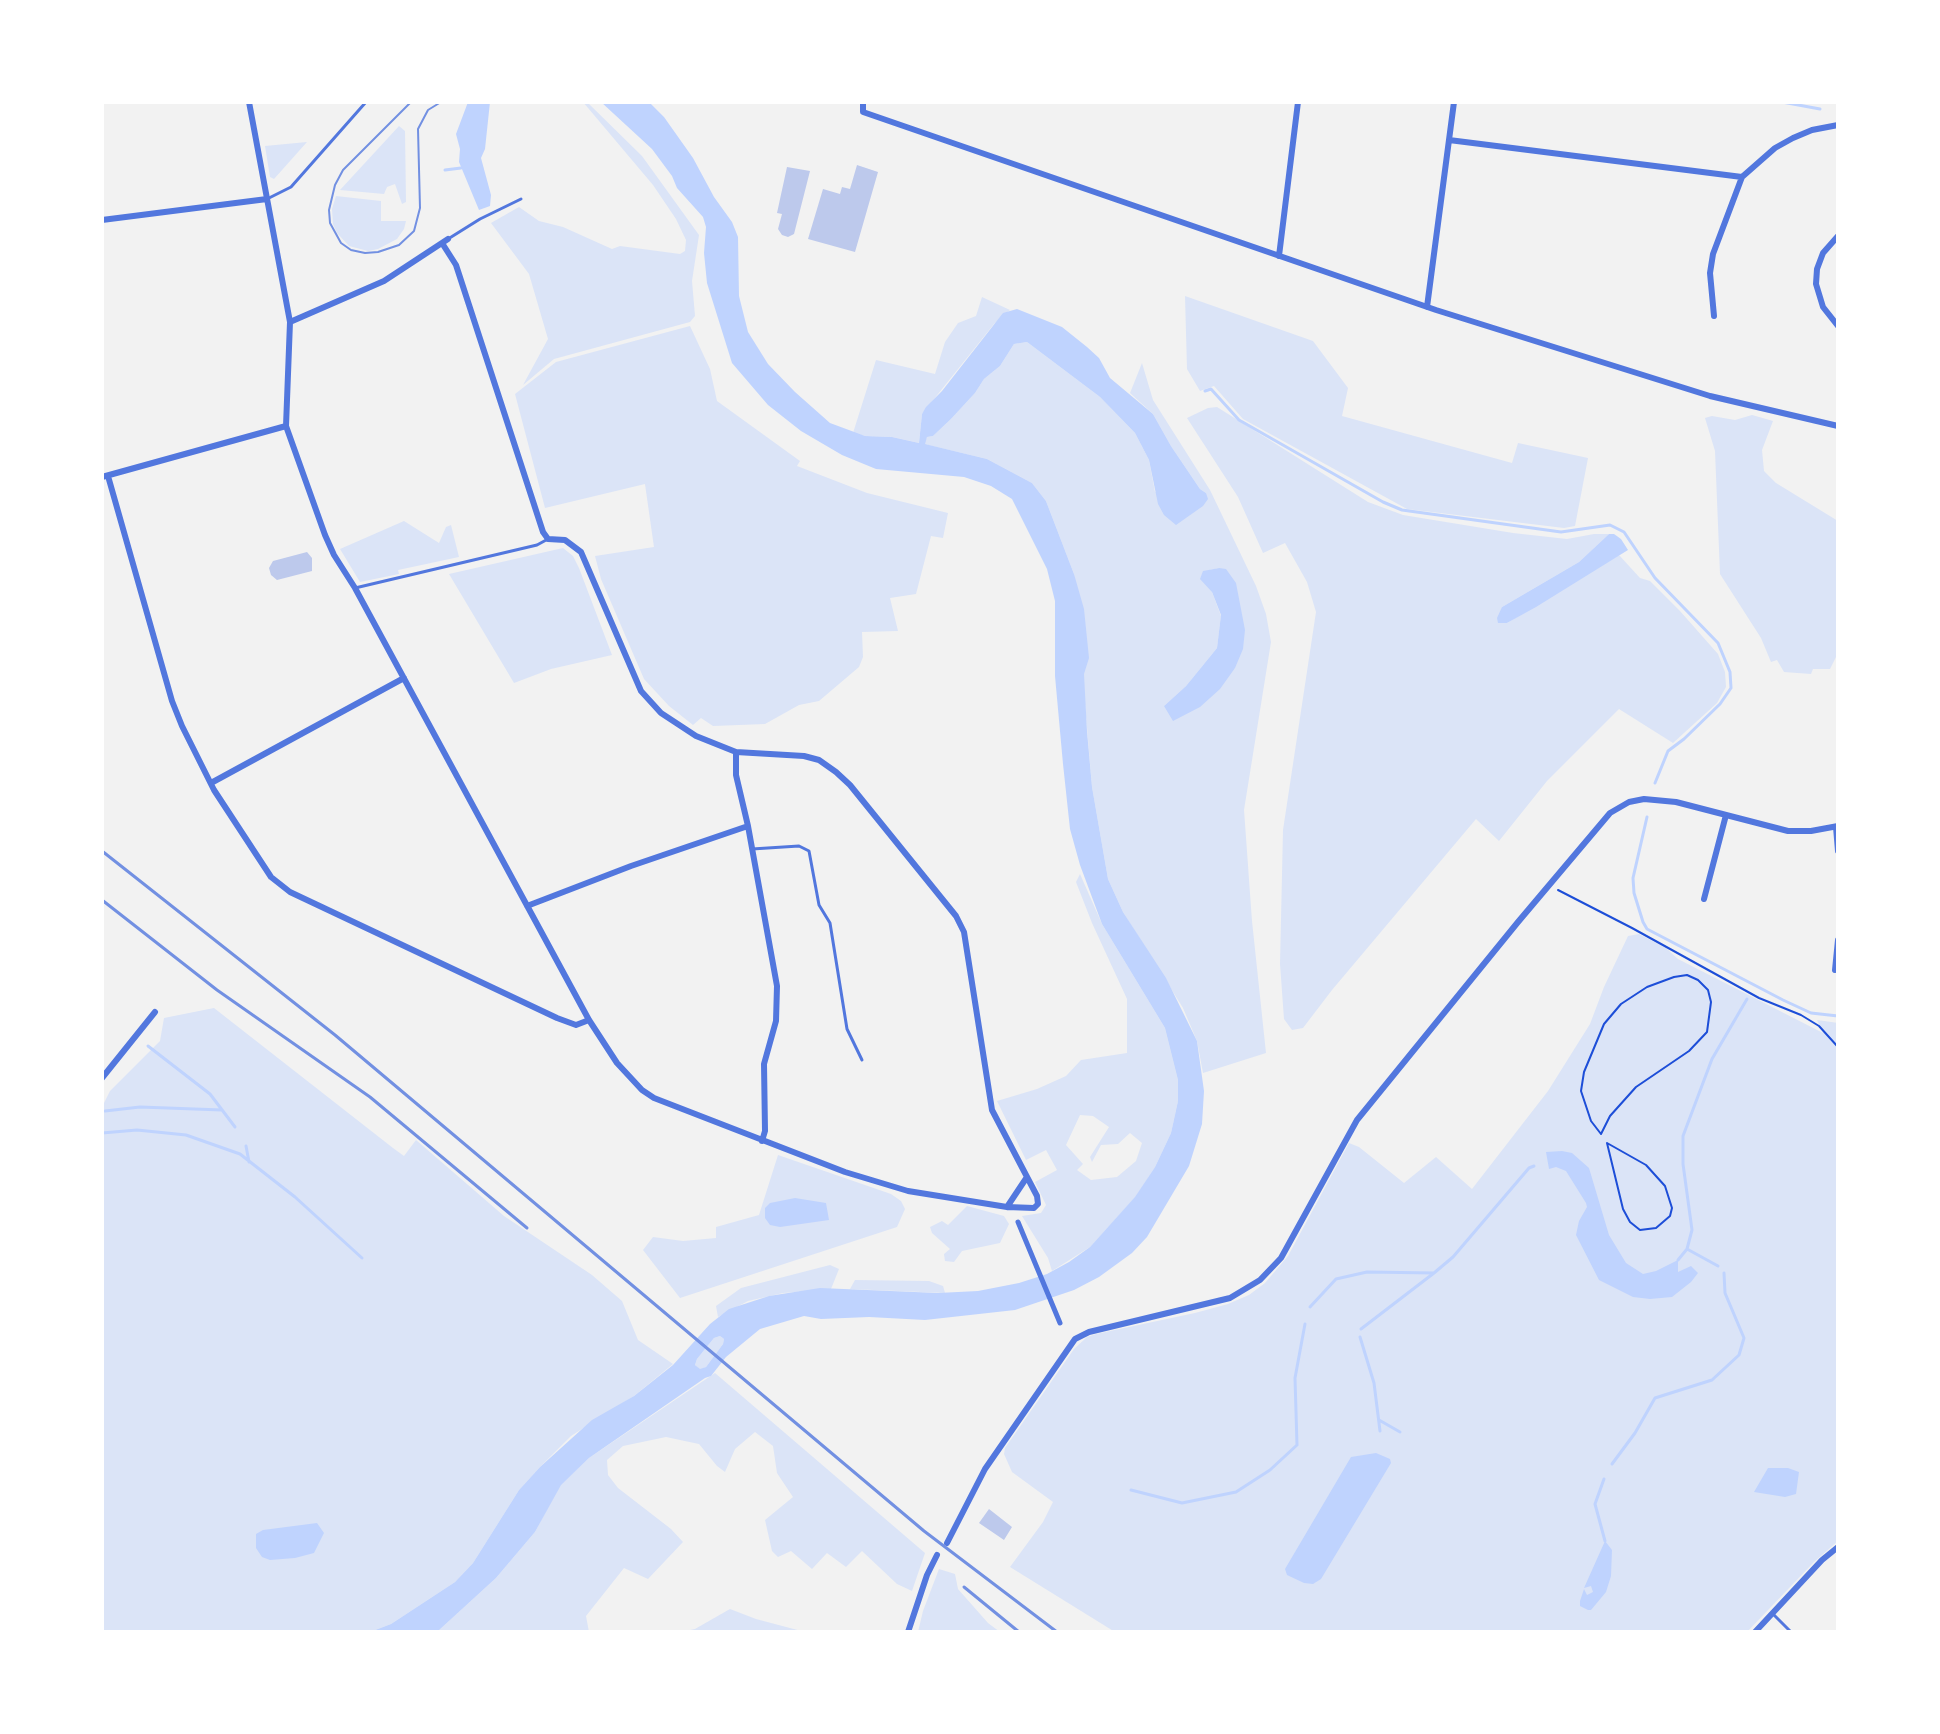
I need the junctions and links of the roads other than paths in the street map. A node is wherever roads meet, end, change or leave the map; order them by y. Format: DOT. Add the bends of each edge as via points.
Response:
graph roads {
  1 [pos="249,102"];
  2 [pos="366,102"];
  3 [pos="863,102"];
  4 [pos="1298,102"];
  5 [pos="1454,102"];
  6 [pos="1838,125"];
  7 [pos="1449,140"];
  8 [pos="1742,177"];
  9 [pos="267,199"];
  10 [pos="521,199"];
  11 [pos="102,220"];
  12 [pos="1838,236"];
  13 [pos="445,241"];
  14 [pos="1279,256"];
  15 [pos="1427,307"];
  16 [pos="1714,316"];
  17 [pos="290,322"];
  18 [pos="1838,326"];
  19 [pos="286,426"];
  20 [pos="1838,426"];
  21 [pos="105,476"];
  22 [pos="548,539"];
  23 [pos="355,588"];
  24 [pos="404,678"];
  25 [pos="736,752"];
  26 [pos="211,783"];
  27 [pos="1726,815"];
  28 [pos="748,826"];
  29 [pos="1837,826"];
  30 [pos="752,849"];
  31 [pos="1838,851"];
  32 [pos="1704,899"];
  33 [pos="527,906"];
  34 [pos="1838,940"];
  35 [pos="1835,970"];
  36 [pos="155,1012"];
  37 [pos="589,1020"];
  38 [pos="862,1060"];
  39 [pos="102,1078"];
  40 [pos="762,1141"];
  41 [pos="1027,1177"];
  42 [pos="1007,1207"];
  43 [pos="1018,1222"];
  44 [pos="1060,1323"];
  45 [pos="947,1543"];
  46 [pos="1838,1547"];
  47 [pos="937,1555"];
  48 [pos="1772,1614"];
  49 [pos="908,1632"];
  50 [pos="1755,1632"];
  51 [pos="1791,1632"];
  1 -- 9 [label="street"];
  2 -- 9 [label="lane" via="291,187"];
  3 -- 14 [label="street" via="863,112"];
  4 -- 14 [label="street"];
  5 -- 7 [label="street"];
  6 -- 8 [label="street" via="1793,138"];
  7 -- 8 [label="street"];
  7 -- 15 [label="street"];
  8 -- 16 [label="street" via="1713,254"];
  9 -- 11 [label="street"];
  9 -- 17 [label="street"];
  10 -- 13 [label="lane"];
  12 -- 18 [label="street" via="1823,253 1816,284 1823,307"];
  13 -- 17 [label="street" via="384,281"];
  13 -- 22 [label="street"];
  14 -- 15 [label="street"];
  15 -- 20 [label="street" via="1710,396"];
  17 -- 19 [label="street"];
  19 -- 21 [label="street"];
  19 -- 23 [label="street" via="334,555"];
  21 -- 26 [label="street" via="172,701"];
  22 -- 23 [label="lane"];
  22 -- 25 [label="street" via="565,540 581,552 634,678 650,703 696,736"];
  23 -- 24 [label="street"];
  24 -- 26 [label="street"];
  24 -- 33 [label="street"];
  25 -- 28 [label="street"];
  25 -- 41 [label="street" via="804,756 836,772 950,907 964,932 992,1110"];
  26 -- 37 [label="street" via="271,877 290,892 557,1018 576,1025"];
  27 -- 29 [label="street" via="1788,831"];
  27 -- 32 [label="street"];
  27 -- 45 [label="street" via="1644,799 1610,813 1357,1120 1281,1258 1260,1280 1230,1298 1075,1339 985,1469"];
  28 -- 30 [label="street"];
  28 -- 33 [label="street"];
  29 -- 31 [label="street"];
  30 -- 38 [label="lane" via="799,846 809,851 819,905 830,923 847,1029"];
  30 -- 40 [label="street" via="778,1006 764,1064"];
  33 -- 37 [label="street"];
  34 -- 35 [label="street"];
  36 -- 39 [label="street"];
  37 -- 40 [label="street" via="642,1090"];
  40 -- 42 [label="street" via="886,1186"];
  41 -- 42 [label="street"];
  41 -- 42 [label="street" via="1038,1204 1029,1209"];
  43 -- 44 [label="street"];
  46 -- 48 [label="street"];
  47 -- 49 [label="street"];
  48 -- 50 [label="street"];
  48 -- 51 [label="lane"];
}
